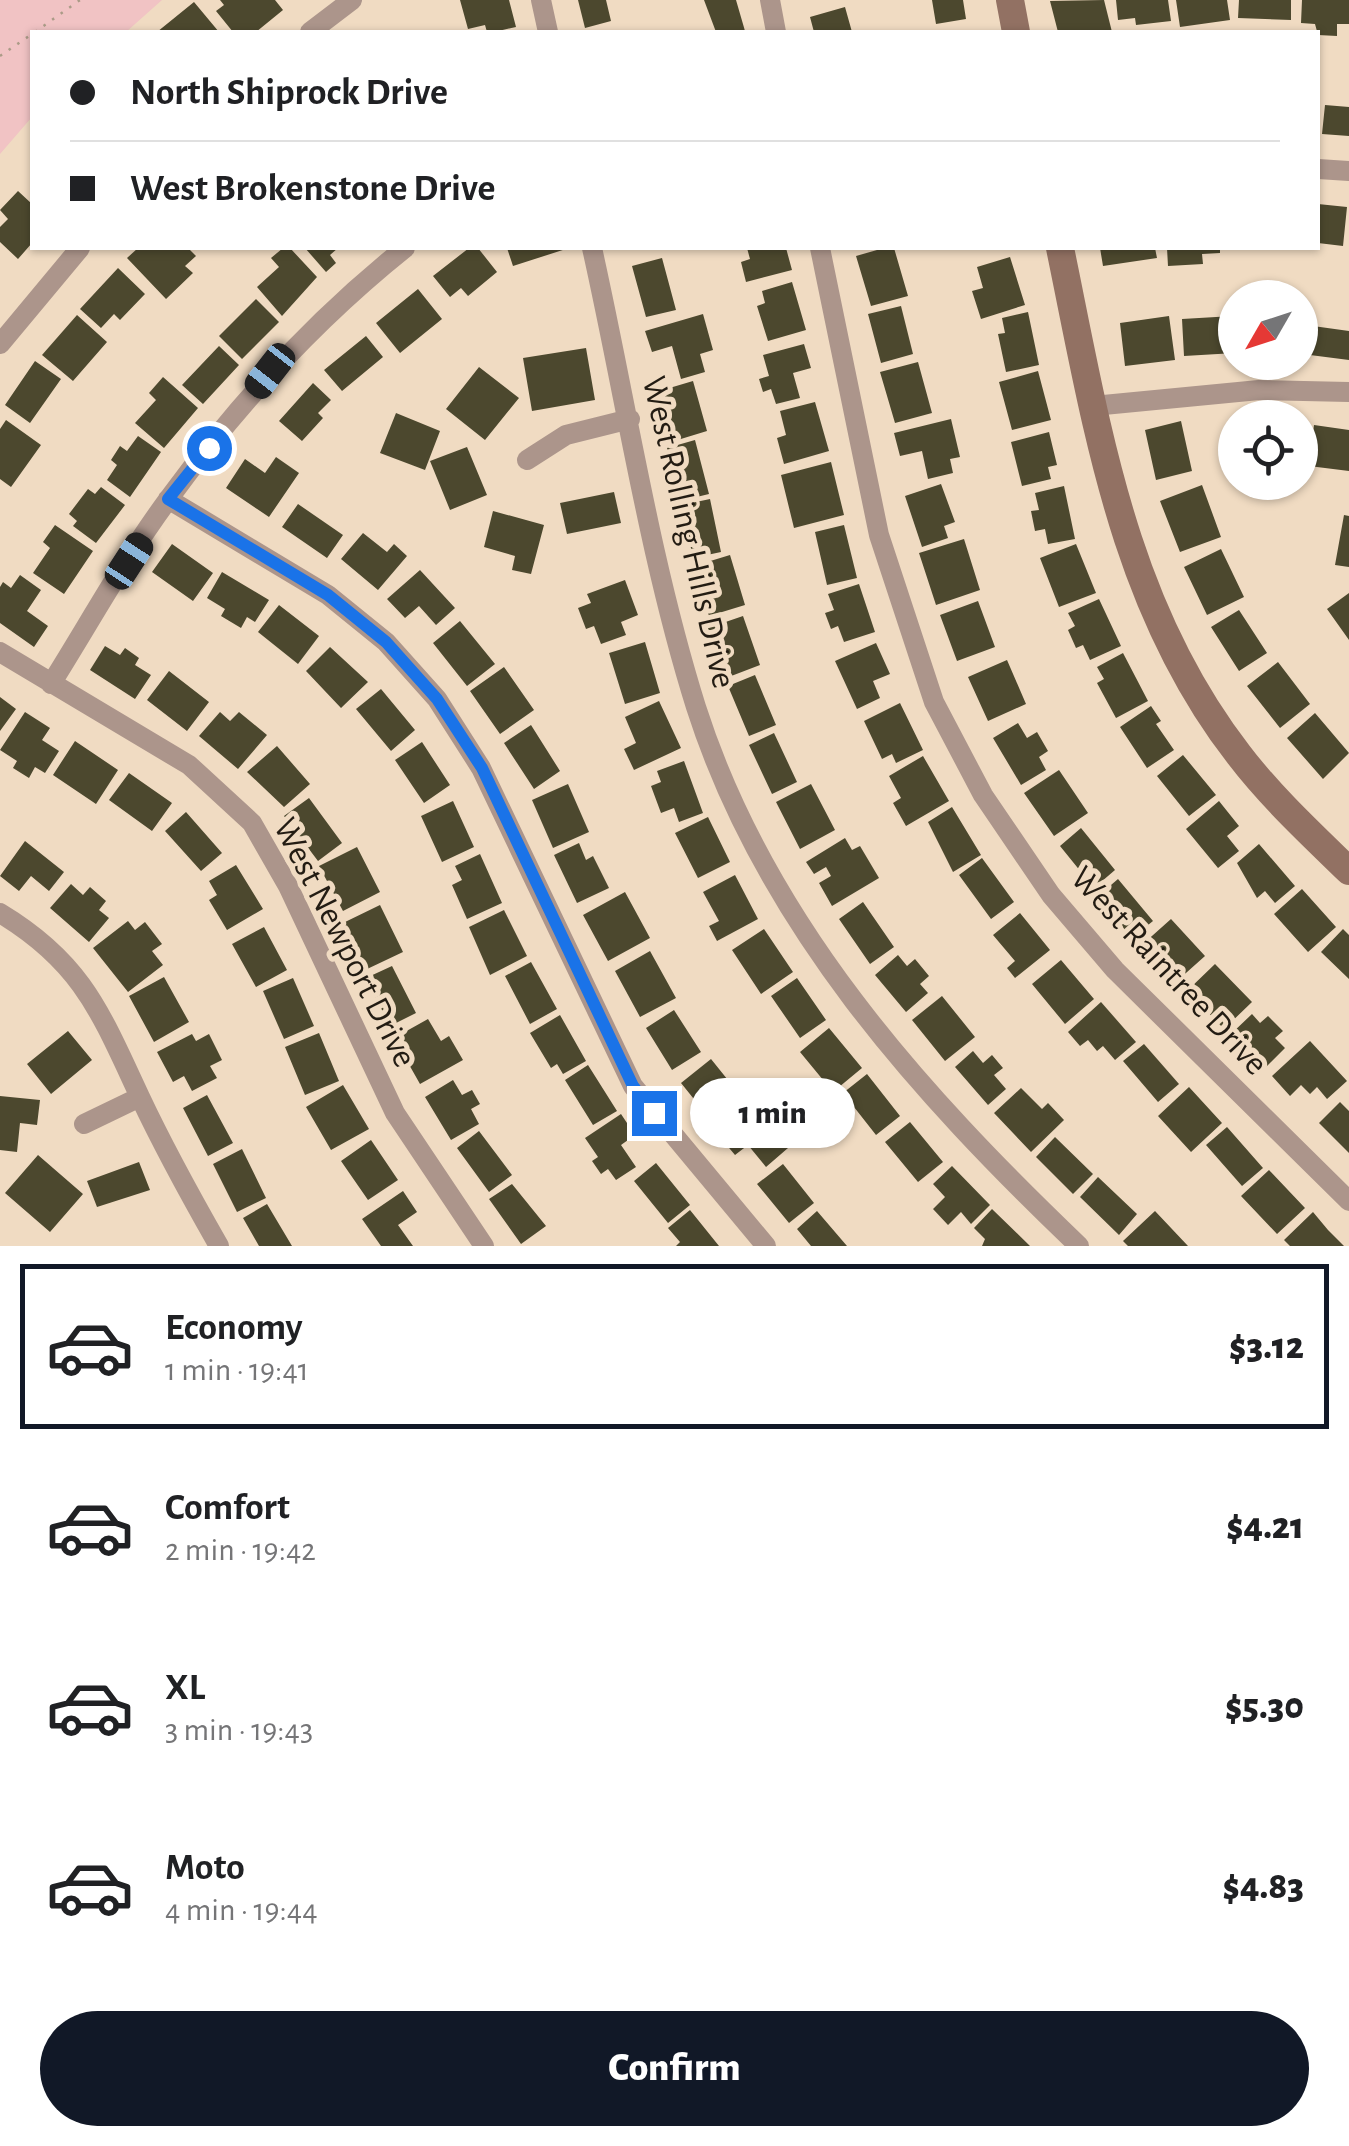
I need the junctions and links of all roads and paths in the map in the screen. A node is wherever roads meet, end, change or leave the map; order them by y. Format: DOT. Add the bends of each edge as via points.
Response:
graph roads {
  1 [pos="80,0"];
  2 [pos="352,0"];
  3 [pos="541,0"];
  4 [pos="770,0"];
  5 [pos="1010,0"];
  6 [pos="38,30"];
  7 [pos="313,30"];
  8 [pos="548,30"];
  9 [pos="776,30"];
  10 [pos="1016,30"];
  11 [pos="30,36"];
  12 [pos="0,56"];
  13 [pos="1320,169"];
  14 [pos="1349,171"];
  15 [pos="78,250"];
  16 [pos="402,250"];
  17 [pos="592,250"];
  18 [pos="820,250"];
  19 [pos="1060,250"];
  20 [pos="0,344"];
  21 [pos="1349,392"];
  22 [pos="1092,406"];
  23 [pos="630,420"];
  24 [pos="527,460"];
  25 [pos="168,499"];
  26 [pos="0,652"];
  27 [pos="50,684"];
  28 [pos="1349,872"];
  29 [pos="0,913"];
  30 [pos="140,1098"];
  31 [pos="84,1124"];
  32 [pos="1349,1201"];
  33 [pos="219,1246"];
  34 [pos="484,1246"];
  35 [pos="766,1246"];
  36 [pos="1079,1246"];
  1 -- 6 [label="path"];
  2 -- 7 [label="street"];
  3 -- 8 [label="street"];
  4 -- 9 [label="street"];
  5 -- 10 [label="street"];
  11 -- 12 [label="path"];
  13 -- 14 [label="street"];
  15 -- 20 [label="street"];
  16 -- 25 [label="street" via="270,371"];
  17 -- 23 [label="street, West Rolling Hills Drive"];
  18 -- 32 [label="street, West Raintree Drive" via="879,535 934,702 984,795 1051,895 1115,970"];
  19 -- 22 [label="street"];
  21 -- 22 [label="street" via="1258,390"];
  22 -- 28 [label="street" via="1130,556 1193,689 1262,782"];
  23 -- 24 [label="street" via="566,435"];
  23 -- 36 [label="street, West Rolling Hills Drive" via="662,585 697,710 787,902 916,1082"];
  25 -- 27 [label="street"];
  25 -- 35 [label="street" via="328,595 386,642 437,699 482,768 633,1086"];
  26 -- 27 [label="street, West Newport Drive"];
  27 -- 34 [label="street, West Newport Drive" via="189,764 252,822 396,1112"];
  29 -- 30 [label="street" via="67,963 106,1018"];
  30 -- 31 [label="street"];
  30 -- 33 [label="street"];
}
